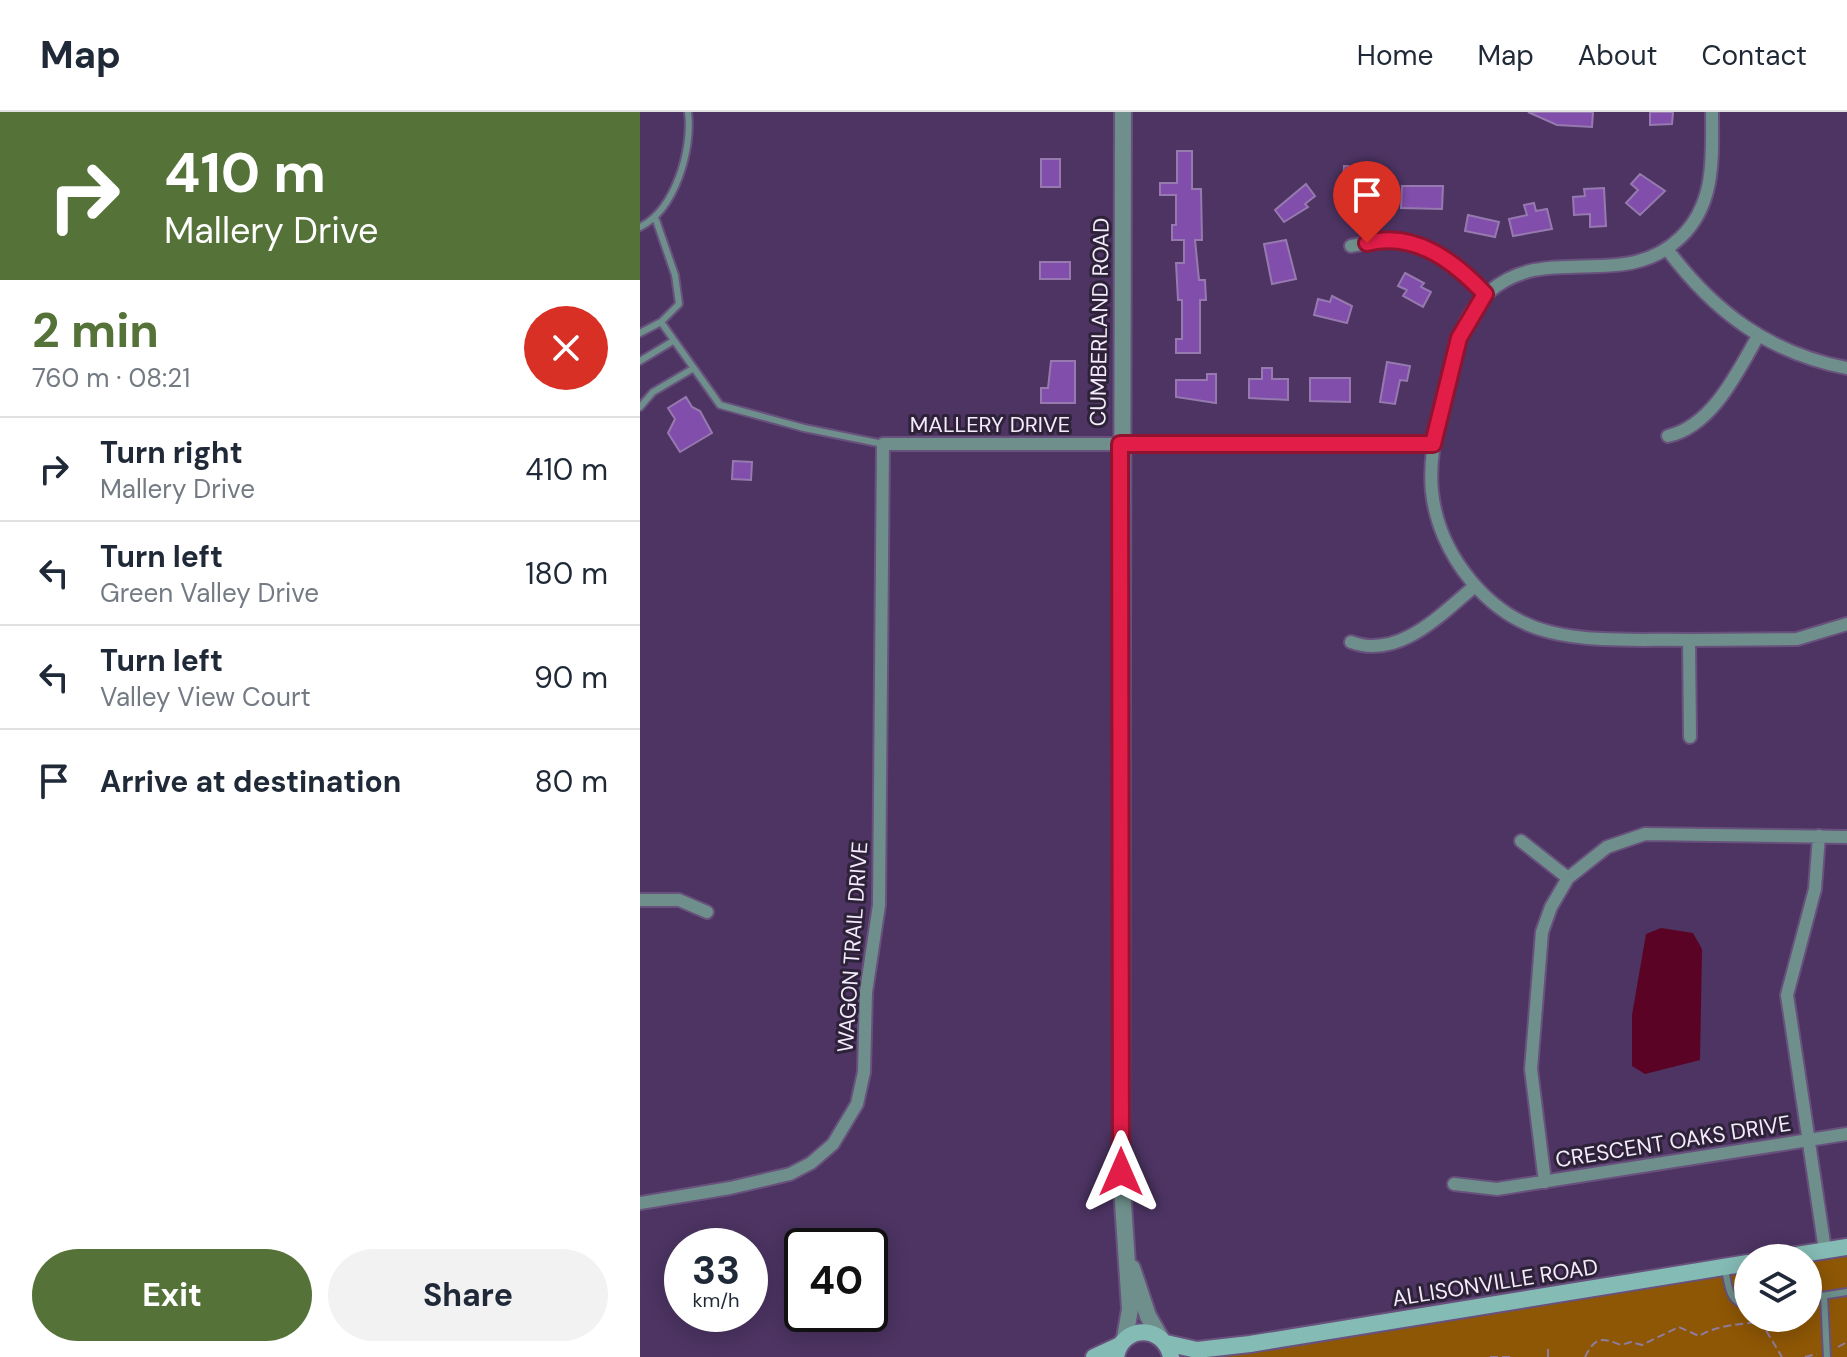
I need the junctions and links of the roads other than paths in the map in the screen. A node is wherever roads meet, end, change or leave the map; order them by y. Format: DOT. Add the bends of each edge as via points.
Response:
graph roads {
  1 [pos="688,112"];
  2 [pos="1123,112"];
  3 [pos="1712,112"];
  4 [pos="656,220"];
  5 [pos="640,227"];
  6 [pos="1351,246"];
  7 [pos="1667,249"];
  8 [pos="1485,294"];
  9 [pos="661,322"];
  10 [pos="640,333"];
  11 [pos="1758,336"];
  12 [pos="673,341"];
  13 [pos="640,361"];
  14 [pos="694,368"];
  15 [pos="1847,368"];
  16 [pos="640,407"];
  17 [pos="1668,436"];
  18 [pos="883,444"];
  19 [pos="1120,444"];
  20 [pos="1433,444"];
  21 [pos="1475,586"];
  22 [pos="1847,624"];
  23 [pos="1689,640"];
  24 [pos="1351,642"];
  25 [pos="1690,737"];
  26 [pos="1819,836"];
  27 [pos="1847,837"];
  28 [pos="1521,841"];
  29 [pos="1568,878"];
  30 [pos="640,900"];
  31 [pos="707,912"];
  32 [pos="1847,1134"];
  33 [pos="1808,1139"];
  34 [pos="1545,1182"];
  35 [pos="1454,1184"];
  36 [pos="640,1203"];
  37 [pos="1121,1205"];
  38 [pos="1847,1247"];
  39 [pos="1822,1250"];
  40 [pos="1825,1250"];
  41 [pos="1734,1265"];
  42 [pos="1724,1266"];
  43 [pos="1847,1292"];
  44 [pos="1824,1296"];
  45 [pos="1734,1301"];
  46 [pos="1250,1344"];
  47 [pos="1165,1346"];
  48 [pos="1120,1347"];
  49 [pos="1094,1357"];
  50 [pos="1208,1357"];
  51 [pos="1827,1357"];
  1 -- 4 [label="lane" via="689,155"];
  2 -- 19 [label="street, CUMBERLAND ROAD"];
  3 -- 7 [label="street" via="1705,201 1690,228"];
  4 -- 5 [label="lane"];
  4 -- 9 [label="lane" via="679,304"];
  6 -- 8 [label="street" via="1383,239 1414,243 1462,272"];
  7 -- 8 [label="street" via="1627,266 1541,268"];
  7 -- 11 [label="street" via="1715,305"];
  8 -- 20 [label="street" via="1459,338"];
  9 -- 10 [label="lane"];
  9 -- 12 [label="lane"];
  11 -- 15 [label="street" via="1805,358"];
  11 -- 17 [label="street" via="1707,413"];
  12 -- 13 [label="lane"];
  12 -- 14 [label="lane"];
  14 -- 16 [label="lane" via="653,392"];
  14 -- 18 [label="lane" via="720,405 734,411"];
  18 -- 19 [label="street, MALLERY DRIVE"];
  18 -- 36 [label="street, WAGON TRAIL DRIVE" via="879,905 857,1104 833,1144 790,1174"];
  19 -- 20 [label="street, MALLERY DRIVE"];
  19 -- 37 [label="street, CUMBERLAND ROAD"];
  20 -- 21 [label="street" via="1435,510 1449,546"];
  21 -- 23 [label="street" via="1505,612 1550,632"];
  21 -- 24 [label="street" via="1403,639 1378,647"];
  22 -- 23 [label="street" via="1797,639"];
  23 -- 25 [label="street"];
  26 -- 27 [label="street"];
  26 -- 29 [label="street" via="1645,834 1607,847"];
  26 -- 33 [label="street" via="1815,889 1787,995"];
  28 -- 29 [label="street"];
  29 -- 34 [label="street" via="1542,932 1531,1069"];
  30 -- 31 [label="street" via="679,900"];
  32 -- 33 [label="street, CRESCENT OAKS DRIVE"];
  33 -- 34 [label="street, CRESCENT OAKS DRIVE"];
  33 -- 40 [label="street"];
  34 -- 35 [label="street, CRESCENT OAKS DRIVE" via="1485,1190"];
  37 -- 47 [label="street, CUMBERLAND ROAD" via="1134,1277"];
  37 -- 48 [label="street, CUMBERLAND ROAD" via="1130,1309"];
  38 -- 40 [label="main road"];
  39 -- 40 [label="main road"];
  41 -- 42 [label="main road, ALLISONVILLE ROAD"];
  42 -- 45 [label="lane"];
  42 -- 46 [label="main road, ALLISONVILLE ROAD"];
  43 -- 44 [label="lane"];
  44 -- 51 [label="lane"];
  46 -- 47 [label="main road, ALLISONVILLE ROAD" via="1197,1350"];
  46 -- 50 [label="main road, ALLISONVILLE ROAD"];
  47 -- 48 [label="main road, ALLISONVILLE ROAD" via="1138,1331"];
  48 -- 49 [label="main road"];
}
